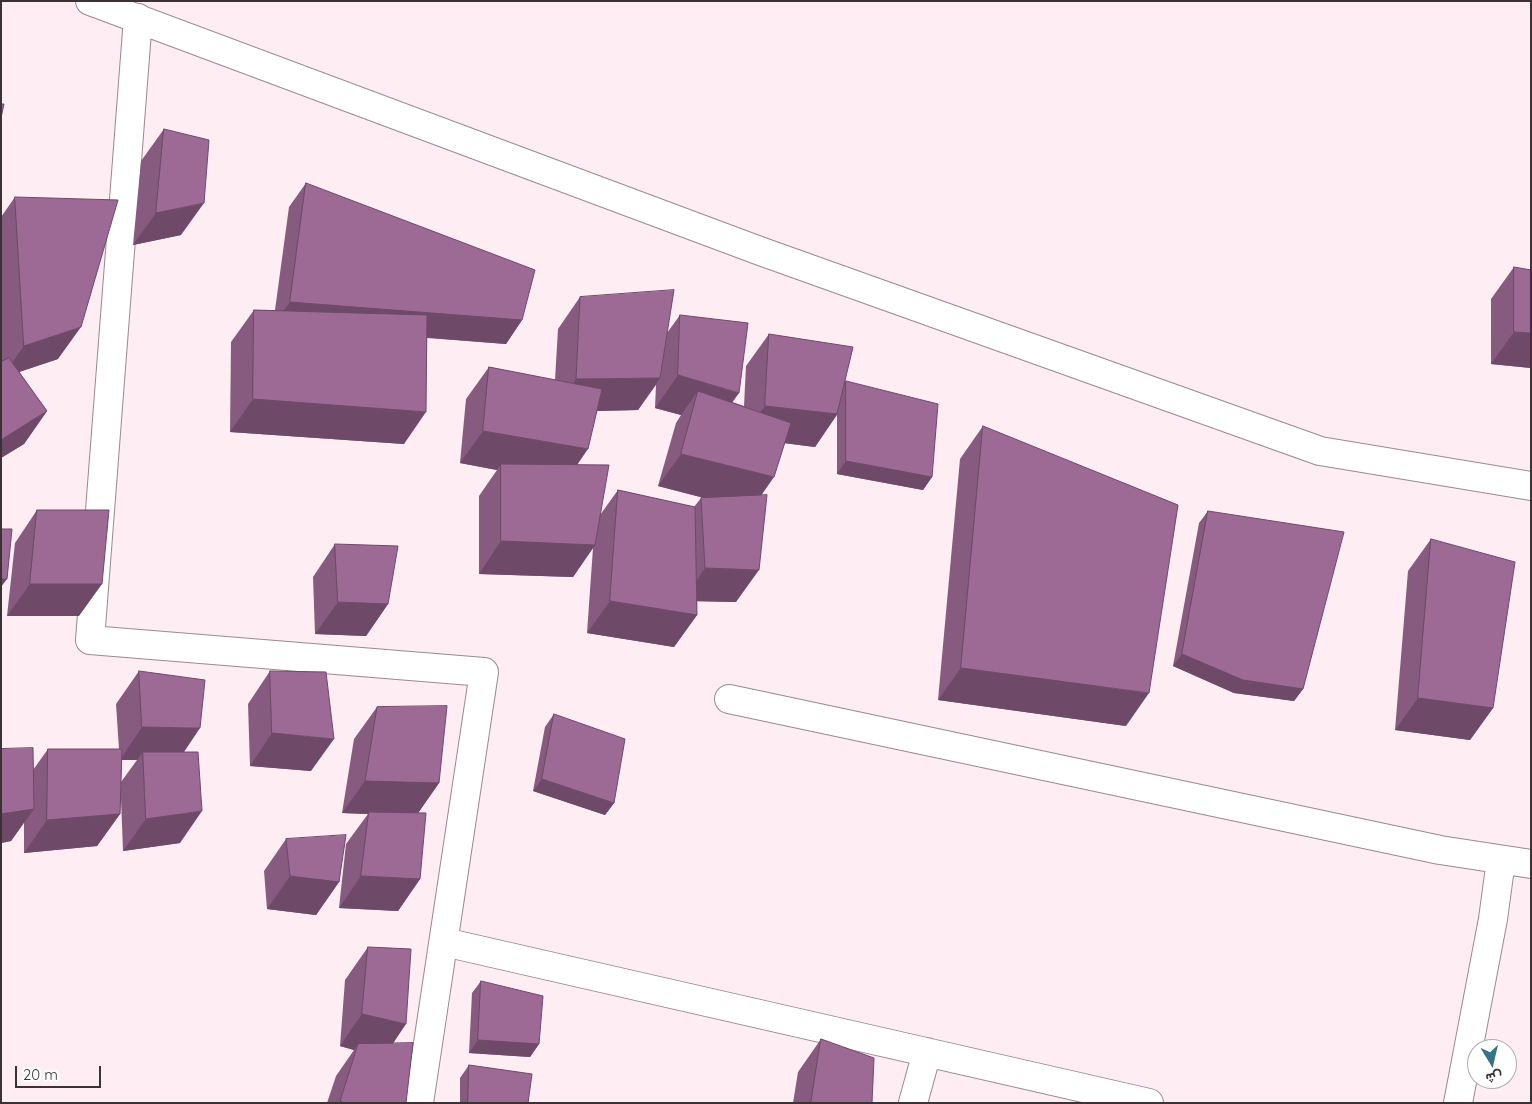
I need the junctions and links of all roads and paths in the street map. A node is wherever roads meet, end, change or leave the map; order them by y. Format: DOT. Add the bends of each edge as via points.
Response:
graph roads {
  1 [pos="90,1"];
  2 [pos="138,18"];
  3 [pos="1531,486"];
  4 [pos="729,699"];
  5 [pos="1501,860"];
  6 [pos="1531,864"];
  7 [pos="444,942"];
  8 [pos="927,1052"];
  9 [pos="419,1103"];
  10 [pos="913,1103"];
  11 [pos="1149,1103"];
  12 [pos="1458,1103"];
  1 -- 2 [label="street"];
  2 -- 3 [label="street" via="760,251 1320,451"];
  2 -- 7 [label="street" via="90,640 484,672"];
  4 -- 5 [label="street" via="1440,850"];
  5 -- 6 [label="street"];
  5 -- 12 [label="street"];
  7 -- 8 [label="street"];
  7 -- 9 [label="street"];
  8 -- 10 [label="street"];
  8 -- 11 [label="street"];
}
